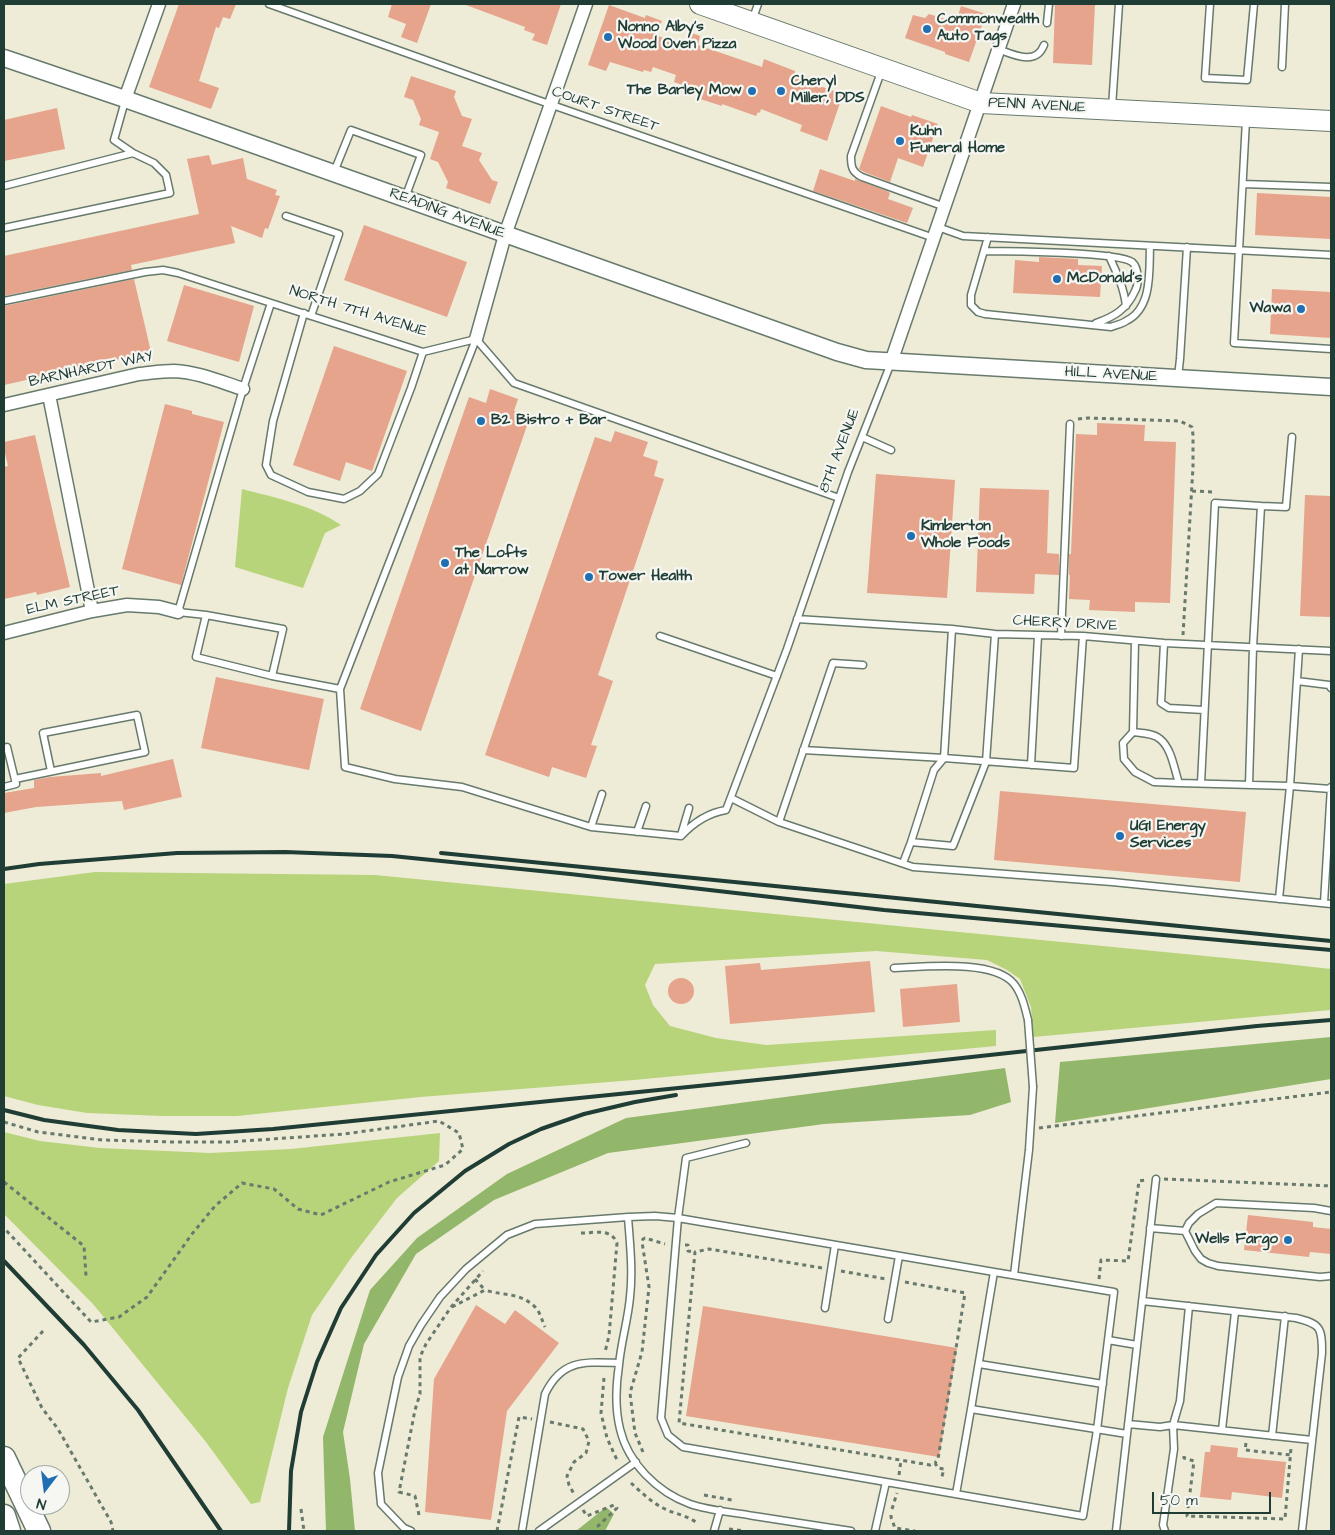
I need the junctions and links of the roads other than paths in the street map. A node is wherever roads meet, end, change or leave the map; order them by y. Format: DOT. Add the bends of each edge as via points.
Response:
graph roads {
  1 [pos="159,4"];
  2 [pos="269,4"];
  3 [pos="586,4"];
  4 [pos="1014,4"];
  5 [pos="1049,4"];
  6 [pos="1119,4"];
  7 [pos="1210,4"];
  8 [pos="1254,4"];
  9 [pos="1285,4"];
  10 [pos="708,5"];
  11 [pos="755,13"];
  12 [pos="1047,22"];
  13 [pos="1044,45"];
  14 [pos="998,50"];
  15 [pos="4,58"];
  16 [pos="1282,67"];
  17 [pos="883,68"];
  18 [pos="125,99"];
  19 [pos="981,103"];
  20 [pos="551,104"];
  21 [pos="1112,109"];
  22 [pos="1246,116"];
  23 [pos="1331,121"];
  24 [pos="132,153"];
  25 [pos="334,174"];
  26 [pos="1243,184"];
  27 [pos="4,186"];
  28 [pos="1331,187"];
  29 [pos="405,199"];
  30 [pos="945,207"];
  31 [pos="286,216"];
  32 [pos="4,228"];
  33 [pos="936,232"];
  34 [pos="505,235"];
  35 [pos="988,237"];
  36 [pos="1150,246"];
  37 [pos="1187,247"];
  38 [pos="1240,250"];
  39 [pos="984,251"];
  40 [pos="1331,255"];
  41 [pos="1109,256"];
  42 [pos="4,301"];
  43 [pos="272,303"];
  44 [pos="1126,306"];
  45 [pos="304,313"];
  46 [pos="311,316"];
  47 [pos="1092,325"];
  48 [pos="476,339"];
  49 [pos="1331,349"];
  50 [pos="423,352"];
  51 [pos="891,362"];
  52 [pos="1178,379"];
  53 [pos="1331,387"];
  54 [pos="243,389"];
  55 [pos="49,395"];
  56 [pos="4,405"];
  57 [pos="1070,424"];
  58 [pos="862,437"];
  59 [pos="1292,437"];
  60 [pos="890,450"];
  61 [pos="839,498"];
  62 [pos="1261,506"];
  63 [pos="92,611"];
  64 [pos="178,612"];
  65 [pos="206,615"];
  66 [pos="797,619"];
  67 [pos="952,629"];
  68 [pos="4,633"];
  69 [pos="995,634"];
  70 [pos="660,636"];
  71 [pos="1038,636"];
  72 [pos="1061,636"];
  73 [pos="1083,636"];
  74 [pos="1135,640"];
  75 [pos="1164,643"];
  76 [pos="1208,645"];
  77 [pos="1253,647"];
  78 [pos="1300,649"];
  79 [pos="1331,651"];
  80 [pos="863,665"];
  81 [pos="272,676"];
  82 [pos="777,676"];
  83 [pos="1297,681"];
  84 [pos="1331,688"];
  85 [pos="340,689"];
  86 [pos="1204,710"];
  87 [pos="1132,732"];
  88 [pos="4,748"];
  89 [pos="803,750"];
  90 [pos="944,758"];
  91 [pos="986,762"];
  92 [pos="1031,765"];
  93 [pos="51,771"];
  94 [pos="15,779"];
  95 [pos="1179,783"];
  96 [pos="1201,783"];
  97 [pos="1249,785"];
  98 [pos="1290,786"];
  99 [pos="4,787"];
  100 [pos="1331,789"];
  101 [pos="602,794"];
  102 [pos="731,798"];
  103 [pos="646,806"];
  104 [pos="689,808"];
  105 [pos="779,822"];
  106 [pos="591,827"];
  107 [pos="637,832"];
  108 [pos="680,836"];
  109 [pos="911,842"];
  110 [pos="902,863"];
  111 [pos="1279,899"];
  112 [pos="1324,904"];
  113 [pos="1331,904"];
  114 [pos="894,968"];
  115 [pos="746,1143"];
  116 [pos="1156,1179"];
  117 [pos="1331,1211"];
  118 [pos="628,1217"];
  119 [pos="678,1218"];
  120 [pos="1150,1228"];
  121 [pos="1185,1231"];
  122 [pos="835,1245"];
  123 [pos="899,1256"];
  124 [pos="994,1272"];
  125 [pos="1014,1275"];
  126 [pos="1331,1276"];
  127 [pos="1142,1301"];
  128 [pos="1189,1306"];
  129 [pos="825,1308"];
  130 [pos="1235,1312"];
  131 [pos="1285,1316"];
  132 [pos="888,1319"];
  133 [pos="1108,1340"];
  134 [pos="1137,1345"];
  135 [pos="619,1363"];
  136 [pos="979,1364"];
  137 [pos="1103,1384"];
  138 [pos="971,1409"];
  139 [pos="1128,1424"];
  140 [pos="1173,1425"];
  141 [pos="1097,1430"];
  142 [pos="1222,1430"];
  143 [pos="1127,1434"];
  144 [pos="1272,1436"];
  145 [pos="1312,1440"];
  146 [pos="4,1458"];
  147 [pos="636,1462"];
  148 [pos="886,1482"];
  149 [pos="956,1494"];
  150 [pos="720,1510"];
  151 [pos="4,1516"];
  152 [pos="9,1531"];
  153 [pos="30,1531"];
  154 [pos="39,1531"];
  155 [pos="411,1531"];
  156 [pos="522,1531"];
  157 [pos="539,1531"];
  158 [pos="714,1531"];
  159 [pos="851,1531"];
  160 [pos="876,1531"];
  161 [pos="1116,1531"];
  162 [pos="1165,1531"];
  163 [pos="1302,1531"];
  1 -- 18 [label="street"];
  2 -- 20 [label="lane, COURT STREET"];
  3 -- 20 [label="street"];
  4 -- 14 [label="street, 8TH AVENUE"];
  5 -- 12 [label="lane"];
  6 -- 21 [label="lane"];
  7 -- 8 [label="lane" via="1205,78 1247,80"];
  9 -- 16 [label="lane"];
  10 -- 11 [label="main road, PENN AVENUE"];
  11 -- 17 [label="main road, PENN AVENUE"];
  13 -- 14 [label="lane" via="1042,51 1032,58"];
  14 -- 19 [label="street, 8TH AVENUE"];
  15 -- 18 [label="street, READING AVENUE"];
  17 -- 19 [label="main road, PENN AVENUE"];
  17 -- 30 [label="lane" via="851,156 851,166 862,177"];
  18 -- 24 [label="lane" via="114,140"];
  18 -- 25 [label="street, READING AVENUE"];
  19 -- 21 [label="main road, PENN AVENUE"];
  19 -- 30 [label="street, 8TH AVENUE"];
  20 -- 33 [label="lane, COURT STREET"];
  20 -- 34 [label="street"];
  21 -- 22 [label="main road, PENN AVENUE"];
  22 -- 23 [label="main road, PENN AVENUE"];
  22 -- 26 [label="lane"];
  24 -- 27 [label="lane"];
  24 -- 32 [label="lane" via="154,163 166,175 170,193"];
  25 -- 29 [label="street, READING AVENUE"];
  25 -- 29 [label="lane" via="351,130 421,155"];
  26 -- 28 [label="lane"];
  26 -- 38 [label="lane"];
  29 -- 34 [label="street, READING AVENUE"];
  30 -- 33 [label="street, 8TH AVENUE"];
  31 -- 46 [label="lane" via="339,234"];
  33 -- 35 [label="lane, COURT STREET"];
  33 -- 51 [label="street, 8TH AVENUE"];
  34 -- 48 [label="street"];
  34 -- 51 [label="street, READING AVENUE" via="837,352 866,360"];
  35 -- 36 [label="lane, COURT STREET"];
  35 -- 39 [label="lane"];
  36 -- 37 [label="lane, COURT STREET"];
  36 -- 47 [label="lane" via="1147,290 1138,312 1128,321 1111,327"];
  37 -- 38 [label="lane, COURT STREET"];
  37 -- 52 [label="lane"];
  38 -- 40 [label="lane, COURT STREET"];
  38 -- 49 [label="lane" via="1234,343"];
  39 -- 41 [label="lane"];
  39 -- 47 [label="lane" via="971,295 971,305 978,312"];
  41 -- 44 [label="lane" via="1120,278"];
  41 -- 44 [label="lane" via="1126,259 1136,267 1137,288"];
  42 -- 43 [label="lane, NORTH 7TH AVENUE" via="163,270"];
  43 -- 45 [label="lane, NORTH 7TH AVENUE"];
  43 -- 54 [label="lane"];
  44 -- 47 [label="lane" via="1109,319"];
  45 -- 46 [label="lane, NORTH 7TH AVENUE"];
  45 -- 50 [label="lane" via="273,421 266,465 271,475 308,492 344,499 360,491 378,474"];
  46 -- 50 [label="lane, NORTH 7TH AVENUE"];
  48 -- 50 [label="lane, NORTH 7TH AVENUE"];
  48 -- 61 [label="lane" via="514,383"];
  48 -- 85 [label="lane"];
  51 -- 52 [label="street, HILL AVENUE"];
  51 -- 58 [label="lane, 8TH AVENUE"];
  52 -- 53 [label="street, HILL AVENUE"];
  54 -- 55 [label="street, BARNHARDT WAY" via="174,371 138,374"];
  54 -- 64 [label="lane"];
  55 -- 56 [label="street, BARNHARDT WAY"];
  55 -- 63 [label="street"];
  57 -- 72 [label="lane"];
  58 -- 60 [label="lane"];
  58 -- 61 [label="lane, 8TH AVENUE"];
  59 -- 62 [label="lane" via="1286,507"];
  61 -- 66 [label="lane, 8TH AVENUE"];
  62 -- 76 [label="lane" via="1215,503"];
  62 -- 77 [label="lane"];
  63 -- 64 [label="street, ELM STREET" via="140,605"];
  63 -- 68 [label="street, ELM STREET"];
  64 -- 65 [label="lane"];
  65 -- 81 [label="lane" via="196,657"];
  65 -- 81 [label="lane" via="283,628"];
  66 -- 67 [label="lane, CHERRY DRIVE"];
  66 -- 82 [label="lane, 8TH AVENUE"];
  67 -- 69 [label="lane, CHERRY DRIVE"];
  67 -- 90 [label="lane"];
  69 -- 71 [label="lane, CHERRY DRIVE"];
  69 -- 91 [label="lane"];
  70 -- 82 [label="lane"];
  71 -- 72 [label="lane, CHERRY DRIVE"];
  71 -- 92 [label="lane"];
  72 -- 73 [label="lane, CHERRY DRIVE"];
  73 -- 74 [label="lane, CHERRY DRIVE"];
  73 -- 92 [label="lane" via="1074,768"];
  74 -- 75 [label="lane, CHERRY DRIVE"];
  74 -- 87 [label="lane"];
  75 -- 76 [label="lane, CHERRY DRIVE"];
  75 -- 86 [label="lane" via="1161,703 1168,708"];
  76 -- 77 [label="lane, CHERRY DRIVE"];
  76 -- 86 [label="lane"];
  77 -- 78 [label="lane, CHERRY DRIVE"];
  77 -- 97 [label="lane"];
  78 -- 79 [label="lane, CHERRY DRIVE"];
  78 -- 83 [label="lane"];
  80 -- 89 [label="lane" via="833,663"];
  81 -- 85 [label="lane"];
  82 -- 102 [label="lane, 8TH AVENUE"];
  83 -- 84 [label="lane" via="1329,685"];
  83 -- 98 [label="lane"];
  85 -- 106 [label="lane" via="345,767 395,779 462,787"];
  86 -- 96 [label="lane"];
  87 -- 95 [label="lane" via="1159,738 1168,749"];
  87 -- 95 [label="lane" via="1123,743 1124,759 1135,772 1154,782"];
  88 -- 94 [label="lane" via="7,747"];
  89 -- 90 [label="lane"];
  89 -- 105 [label="lane"];
  90 -- 91 [label="lane"];
  90 -- 109 [label="lane" via="934,770"];
  91 -- 92 [label="lane"];
  91 -- 109 [label="lane" via="953,846"];
  93 -- 93 [label="lane" via="145,752 137,715 43,732"];
  93 -- 94 [label="lane"];
  94 -- 99 [label="lane" via="16,784"];
  95 -- 96 [label="lane"];
  96 -- 97 [label="lane"];
  97 -- 98 [label="lane"];
  98 -- 100 [label="lane"];
  98 -- 111 [label="lane"];
  100 -- 112 [label="lane"];
  101 -- 106 [label="lane"];
  102 -- 105 [label="lane"];
  102 -- 108 [label="lane, 8TH AVENUE" via="726,810 712,812"];
  103 -- 107 [label="lane"];
  104 -- 108 [label="lane"];
  105 -- 110 [label="lane"];
  106 -- 107 [label="lane"];
  107 -- 108 [label="lane"];
  109 -- 110 [label="lane"];
  110 -- 111 [label="lane" via="913,867"];
  111 -- 112 [label="lane"];
  112 -- 113 [label="lane"];
  114 -- 125 [label="lane, bridge" via="988,969 1014,984 1023,1001 1028,1020 1033,1087 1032,1129"];
  115 -- 119 [label="lane" via="686,1158"];
  116 -- 120 [label="lane"];
  117 -- 121 [label="lane" via="1216,1204 1198,1214"];
  118 -- 119 [label="lane"];
  118 -- 135 [label="lane" via="632,1267"];
  118 -- 155 [label="lane" via="535,1224 508,1235 466,1269 440,1297 409,1346 398,1377 378,1473 382,1504 404,1528"];
  119 -- 122 [label="lane"];
  119 -- 148 [label="lane" via="661,1418 668,1435 683,1447"];
  120 -- 121 [label="lane"];
  120 -- 127 [label="lane"];
  121 -- 126 [label="lane" via="1201,1259 1218,1266"];
  122 -- 123 [label="lane"];
  122 -- 129 [label="lane"];
  123 -- 124 [label="lane"];
  123 -- 132 [label="lane"];
  124 -- 125 [label="lane"];
  124 -- 136 [label="lane"];
  125 -- 133 [label="lane" via="1114,1292"];
  127 -- 128 [label="lane"];
  127 -- 134 [label="lane"];
  128 -- 130 [label="lane"];
  128 -- 140 [label="lane" via="1180,1401"];
  130 -- 131 [label="lane"];
  130 -- 142 [label="lane"];
  131 -- 144 [label="lane"];
  131 -- 145 [label="lane" via="1311,1322 1319,1328 1322,1339"];
  133 -- 134 [label="lane"];
  133 -- 137 [label="lane"];
  134 -- 139 [label="lane"];
  135 -- 147 [label="lane" via="620,1429"];
  135 -- 156 [label="lane" via="573,1364 550,1384 540,1420"];
  136 -- 137 [label="lane"];
  136 -- 138 [label="lane"];
  137 -- 141 [label="lane"];
  138 -- 141 [label="lane"];
  138 -- 149 [label="lane"];
  139 -- 140 [label="lane"];
  139 -- 143 [label="lane"];
  140 -- 142 [label="lane"];
  140 -- 162 [label="lane" via="1174,1449"];
  141 -- 143 [label="lane"];
  141 -- 149 [label="lane" via="1083,1516"];
  142 -- 144 [label="lane"];
  143 -- 161 [label="lane"];
  144 -- 145 [label="lane"];
  145 -- 163 [label="lane"];
  146 -- 153 [label="highway"];
  146 -- 154 [label="highway"];
  147 -- 150 [label="lane" via="651,1481 669,1494 690,1504"];
  147 -- 157 [label="lane"];
  148 -- 149 [label="lane"];
  148 -- 160 [label="lane"];
  150 -- 158 [label="lane"];
  150 -- 159 [label="lane"];
  151 -- 152 [label="highway"];
}
